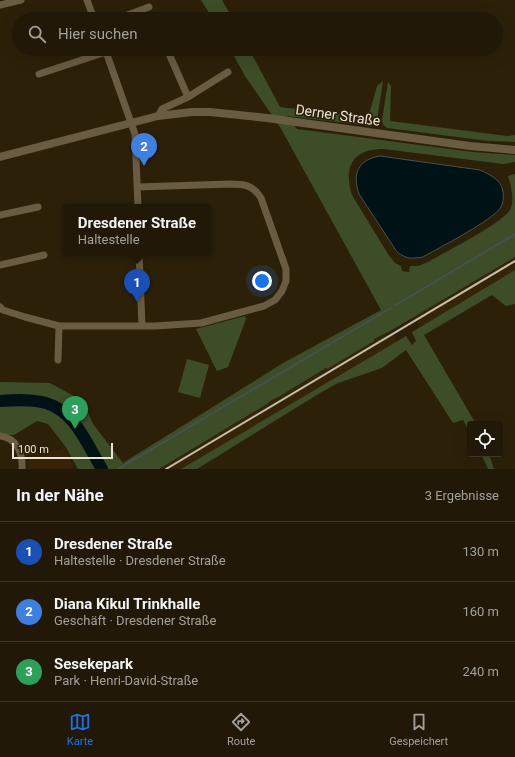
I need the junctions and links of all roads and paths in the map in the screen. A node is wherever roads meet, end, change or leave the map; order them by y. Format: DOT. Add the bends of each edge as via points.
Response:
graph roads {
  1 [pos="21,0"];
  2 [pos="88,0"];
  3 [pos="0,5"];
  4 [pos="148,7"];
  5 [pos="92,12"];
  6 [pos="135,12"];
  7 [pos="91,56"];
  8 [pos="107,56"];
  9 [pos="170,56"];
  10 [pos="228,72"];
  11 [pos="39,74"];
  12 [pos="188,97"];
  13 [pos="158,116"];
  14 [pos="132,122"];
  15 [pos="515,150"];
  16 [pos="0,157"];
  17 [pos="137,187"];
  18 [pos="138,204"];
  19 [pos="38,207"];
  20 [pos="0,215"];
  21 [pos="44,255"];
  22 [pos="139,256"];
  23 [pos="0,266"];
  24 [pos="0,307"];
  25 [pos="59,326"];
  26 [pos="142,326"];
  27 [pos="58,360"];
  28 [pos="0,436"];
  29 [pos="22,469"];
  1 -- 3 [label="street"];
  2 -- 5 [label="street"];
  4 -- 6 [label="street"];
  7 -- 11 [label="street"];
  8 -- 14 [label="street"];
  9 -- 12 [label="street"];
  10 -- 12 [label="street, Derner Straße"];
  12 -- 13 [label="street, Derner Straße" via="162,109"];
  13 -- 14 [label="street, Derner Straße"];
  13 -- 15 [label="street, Derner Straße" via="210,112"];
  14 -- 16 [label="street, Derner Straße"];
  14 -- 17 [label="street" via="135,134"];
  17 -- 18 [label="street"];
  17 -- 26 [label="street" via="230,184 249,186 261,198 286,269 286,281 282,291 275,300 264,306 201,323"];
  19 -- 20 [label="street"];
  21 -- 23 [label="street"];
  22 -- 26 [label="street"];
  24 -- 25 [label="street" via="2,310"];
  25 -- 26 [label="street"];
  25 -- 27 [label="street"];
  28 -- 29 [label="street" via="8,438 19,448"];
}
